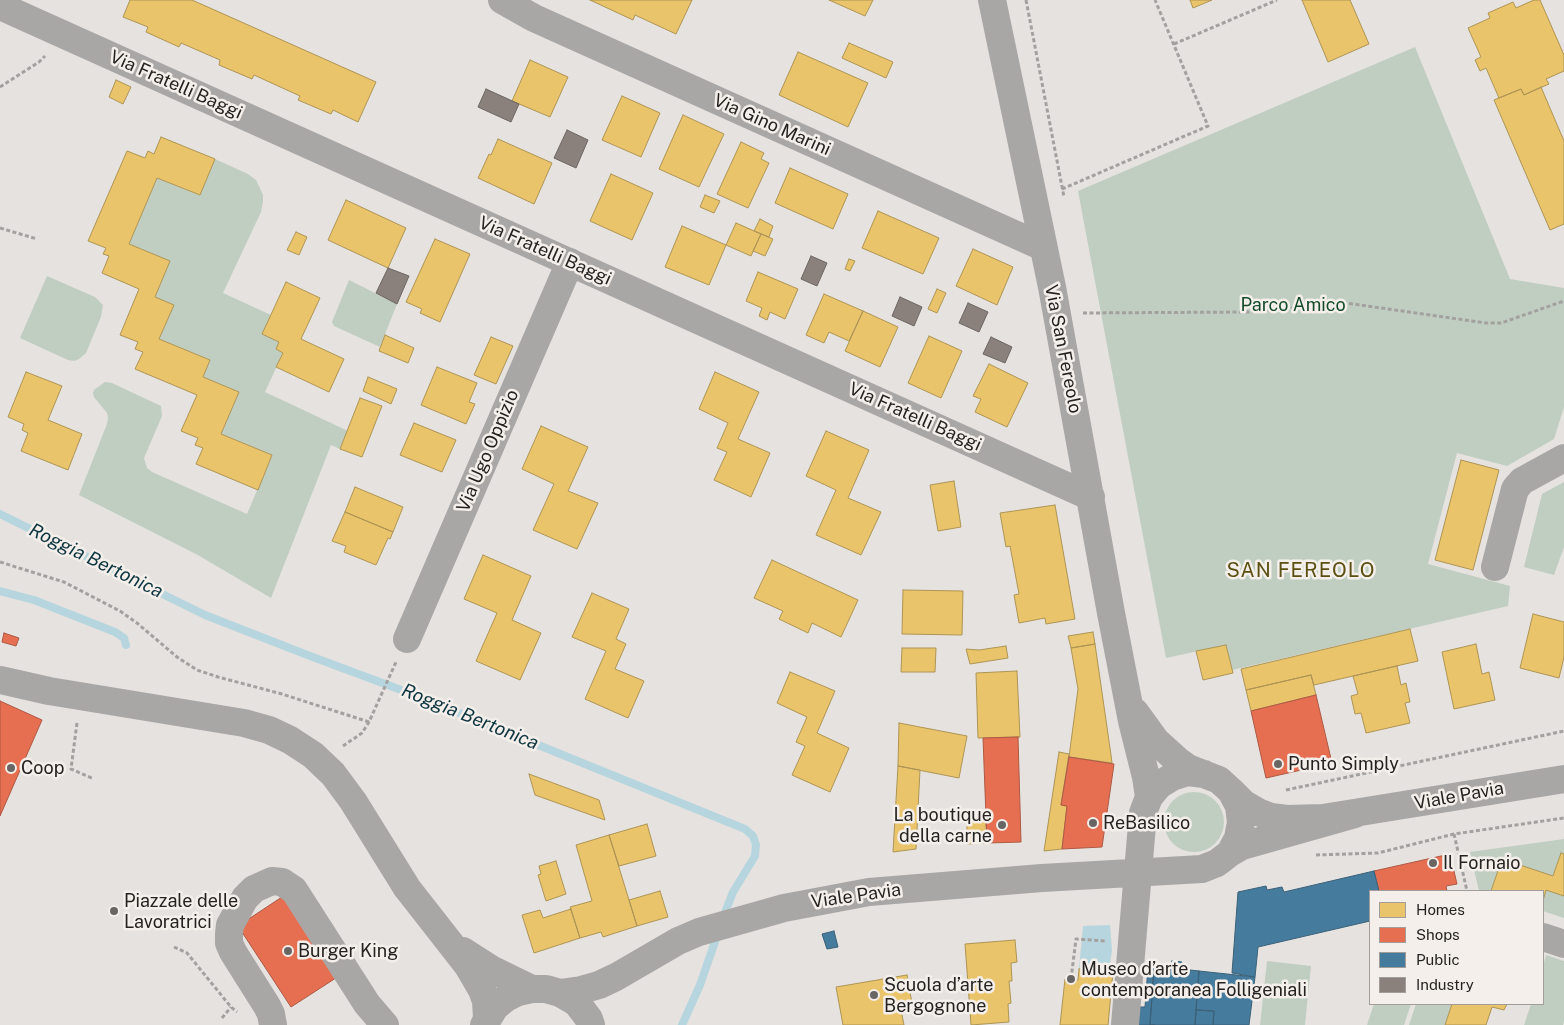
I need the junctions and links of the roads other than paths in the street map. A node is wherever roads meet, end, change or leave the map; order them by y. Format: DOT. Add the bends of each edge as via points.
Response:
graph roads {
  1 [pos="502,0"];
  2 [pos="992,0"];
  3 [pos="0,6"];
  4 [pos="1044,247"];
  5 [pos="570,262"];
  6 [pos="1564,458"];
  7 [pos="1091,497"];
  8 [pos="1495,567"];
  9 [pos="406,639"];
  10 [pos="0,680"];
  11 [pos="1129,700"];
  12 [pos="1204,774"];
  13 [pos="1564,779"];
  14 [pos="1231,791"];
  15 [pos="1149,798"];
  16 [pos="1355,814"];
  17 [pos="1142,832"];
  18 [pos="1230,853"];
  19 [pos="1186,870"];
  20 [pos="1138,874"];
  21 [pos="1071,876"];
  22 [pos="442,934"];
  23 [pos="1544,937"];
  24 [pos="1564,944"];
  25 [pos="650,957"];
  26 [pos="532,989"];
  27 [pos="560,993"];
  28 [pos="486,1022"];
  29 [pos="274,1025"];
  30 [pos="385,1025"];
  31 [pos="591,1025"];
  32 [pos="598,1025"];
  33 [pos="1124,1025"];
  1 -- 4 [label="street, Via Gino Marini" via="543,22"];
  2 -- 4 [label="street, Via San Fereolo"];
  3 -- 5 [label="street, Via Fratelli Baggi"];
  4 -- 7 [label="street, Via San Fereolo"];
  5 -- 7 [label="street, Via Fratelli Baggi"];
  5 -- 9 [label="street, Via Ugo Oppizio"];
  6 -- 8 [label="street" via="1518,485"];
  7 -- 11 [label="street, Via San Fereolo"];
  10 -- 22 [label="street" via="80,697 244,723 290,740 333,774 407,888"];
  11 -- 12 [label="street, Via San Fereolo" via="1156,741 1176,760"];
  11 -- 15 [label="street, Via San Fereolo"];
  12 -- 14 [label="street, Via San Fereolo" via="1219,780"];
  12 -- 15 [label="street" via="1188,772 1172,777 1159,785"];
  13 -- 16 [label="street, Viale Pavia"];
  14 -- 16 [label="street, Viale Pavia" via="1244,804 1271,817 1323,818"];
  14 -- 18 [label="street" via="1239,806 1241,822 1238,838"];
  15 -- 17 [label="street, Via San Fereolo" via="1143,812"];
  16 -- 18 [label="street, Viale Pavia" via="1242,846"];
  17 -- 19 [label="street" via="1158,856 1170,865"];
  17 -- 20 [label="street, Via San Fereolo"];
  17 -- 21 [label="street, Viale Pavia" via="1138,846 1120,860"];
  18 -- 19 [label="street, Viale Pavia" via="1218,863"];
  19 -- 20 [label="street, Viale Pavia"];
  20 -- 21 [label="street, Viale Pavia"];
  20 -- 33 [label="street, Via San Fereolo"];
  21 -- 25 [label="street, Viale Pavia" via="869,892 784,908 699,932"];
  22 -- 26 [label="street" via="491,969"];
  22 -- 28 [label="street" via="477,979 486,1002"];
  23 -- 24 [label="street"];
  25 -- 27 [label="street, Viale Pavia" via="598,985"];
  25 -- 32 [label="street, Viale Pavia" via="612,995"];
  26 -- 27 [label="street"];
  26 -- 28 [label="street" via="506,998 495,1007"];
  27 -- 31 [label="street" via="577,1004"];
  29 -- 30 [label="street" via="267,1006 229,943 230,925 238,908 254,889 272,881 282,882 294,890 367,1004"];
}
